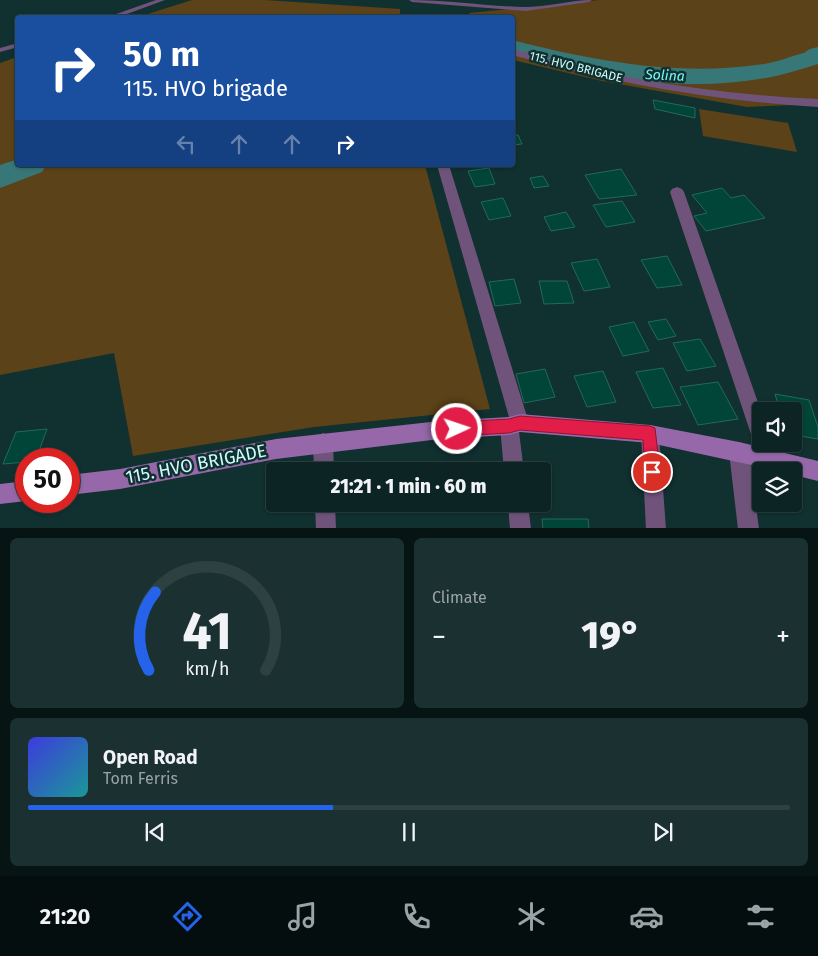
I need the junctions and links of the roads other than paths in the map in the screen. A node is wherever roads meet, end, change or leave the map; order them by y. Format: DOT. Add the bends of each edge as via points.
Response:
graph roads {
  1 [pos="162,0"];
  2 [pos="412,0"];
  3 [pos="589,0"];
  4 [pos="117,15"];
  5 [pos="15,46"];
  6 [pos="0,50"];
  7 [pos="515,53"];
  8 [pos="818,103"];
  9 [pos="444,167"];
  10 [pos="677,192"];
  11 [pos="752,411"];
  12 [pos="515,425"];
  13 [pos="650,434"];
  14 [pos="323,443"];
  15 [pos="739,452"];
  16 [pos="752,452"];
  17 [pos="766,452"];
  18 [pos="324,462"];
  19 [pos="514,462"];
  20 [pos="818,470"];
  21 [pos="80,484"];
  22 [pos="15,492"];
  23 [pos="0,494"];
  24 [pos="325,512"];
  25 [pos="519,512"];
  26 [pos="326,528"];
  27 [pos="522,528"];
  28 [pos="656,528"];
  29 [pos="749,528"];
  1 -- 4 [label="lane"];
  2 -- 3 [label="lane" via="526,9"];
  5 -- 6 [label="lane"];
  7 -- 8 [label="street, 115. HVO BRIGADE" via="640,83 766,100"];
  9 -- 12 [label="street"];
  10 -- 11 [label="street"];
  12 -- 13 [label="main road, 115. HVO BRIGADE"];
  12 -- 14 [label="main road, 115. HVO BRIGADE"];
  12 -- 19 [label="street"];
  13 -- 15 [label="main road, 115. HVO BRIGADE"];
  13 -- 28 [label="street"];
  14 -- 18 [label="street"];
  14 -- 21 [label="main road, 115. HVO BRIGADE"];
  15 -- 16 [label="main road, 115. HVO BRIGADE"];
  15 -- 29 [label="street"];
  17 -- 20 [label="main road, 115. HVO BRIGADE"];
  22 -- 23 [label="main road"];
  24 -- 26 [label="street"];
  25 -- 27 [label="street"];
}
